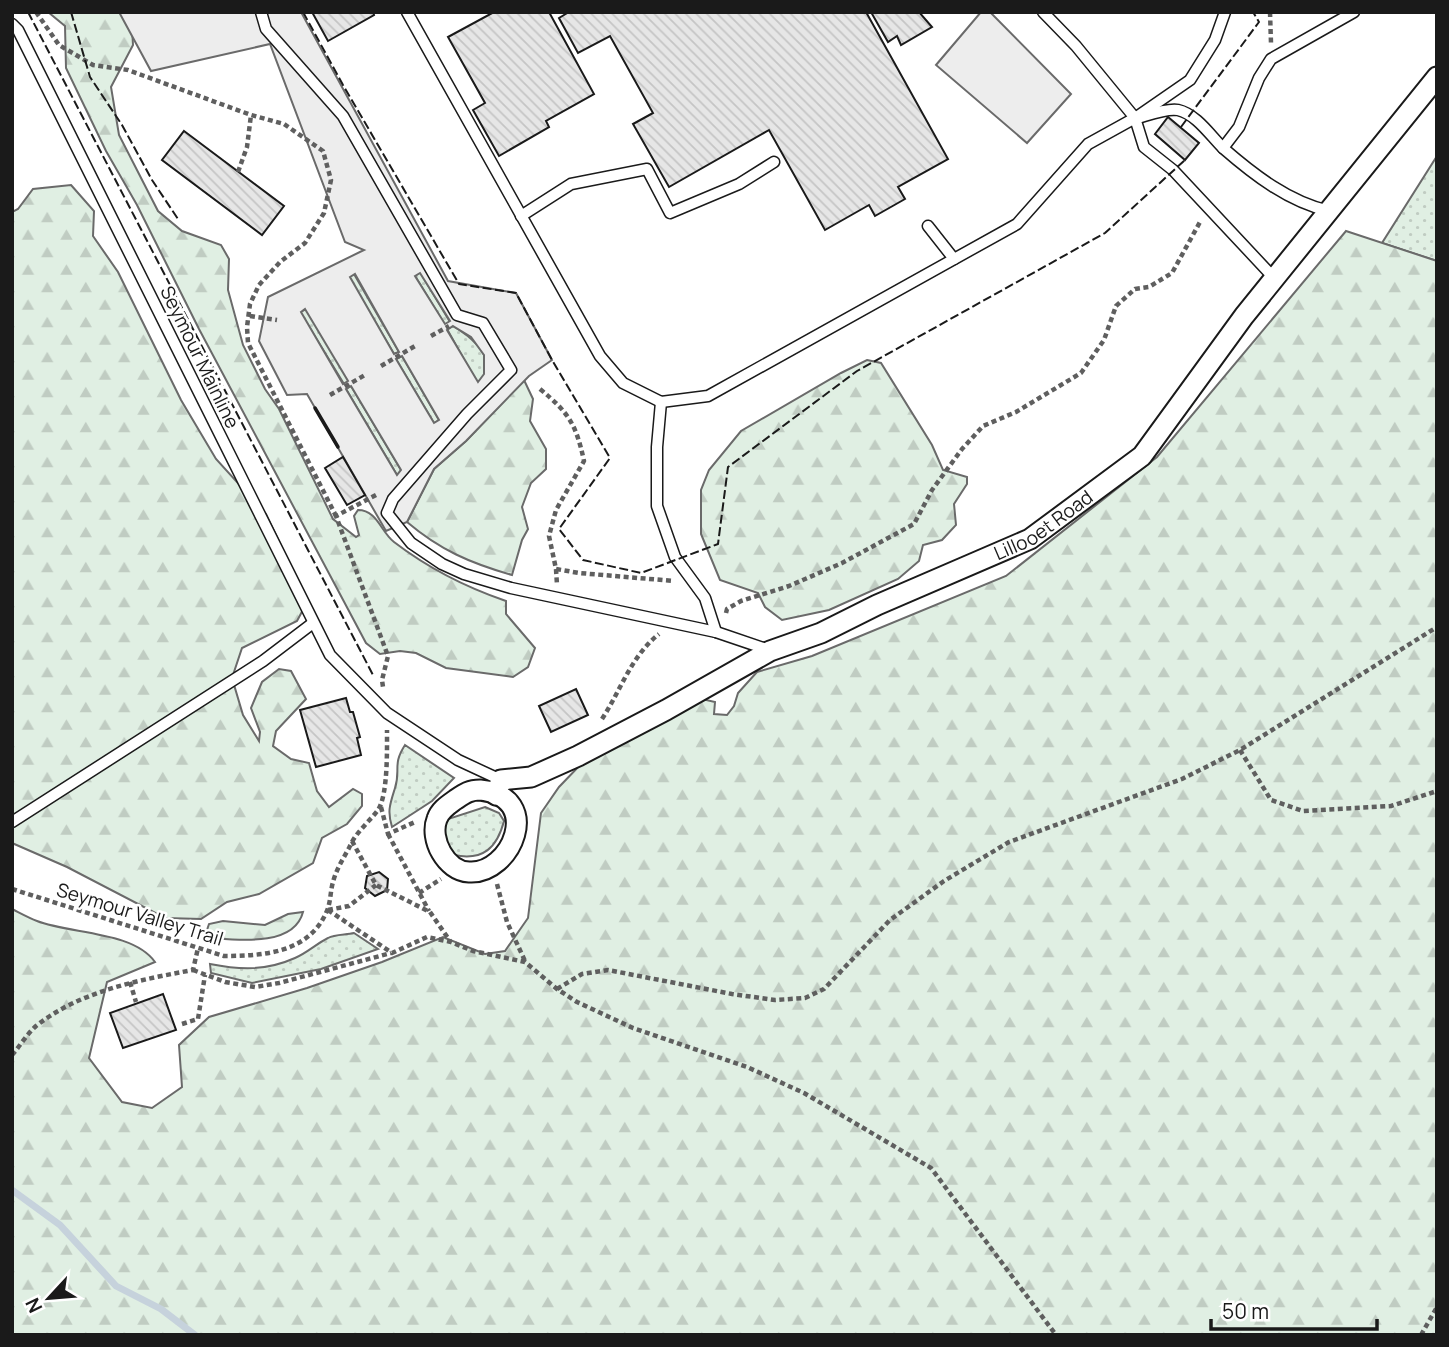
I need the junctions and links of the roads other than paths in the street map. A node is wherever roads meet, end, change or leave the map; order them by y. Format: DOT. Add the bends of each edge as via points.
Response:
graph roads {
  1 [pos="261,12"];
  2 [pos="407,12"];
  3 [pos="1044,12"];
  4 [pos="1225,12"];
  5 [pos="1354,12"];
  6 [pos="12,24"];
  7 [pos="1437,77"];
  8 [pos="1135,118"];
  9 [pos="1223,148"];
  10 [pos="774,162"];
  11 [pos="1330,211"];
  12 [pos="522,216"];
  13 [pos="928,226"];
  14 [pos="954,259"];
  15 [pos="1275,279"];
  16 [pos="661,402"];
  17 [pos="313,623"];
  18 [pos="716,632"];
  19 [pos="770,651"];
  20 [pos="499,787"];
  21 [pos="12,822"];
  1 -- 18 [label="lane" via="266,29 343,116 457,315 483,323 511,370 426,460 387,513 411,542 464,574"];
  2 -- 12 [label="lane"];
  3 -- 8 [label="lane"];
  4 -- 8 [label="lane" via="1215,40 1190,80"];
  5 -- 9 [label="lane" via="1271,59 1239,127"];
  6 -- 17 [label="lane, Seymour Mainline"];
  7 -- 11 [label="street, Lillooet Road"];
  8 -- 9 [label="lane" via="1175,109 1190,115"];
  8 -- 14 [label="lane" via="1088,144 1017,224"];
  8 -- 15 [label="lane" via="1144,147 1172,170"];
  9 -- 11 [label="lane" via="1280,191"];
  10 -- 12 [label="lane" via="739,184 670,213 648,169 571,184"];
  11 -- 15 [label="street, Lillooet Road"];
  12 -- 16 [label="lane" via="600,356 623,383"];
  13 -- 14 [label="lane"];
  14 -- 16 [label="lane" via="708,396"];
  15 -- 19 [label="street, Lillooet Road" via="1142,456 1030,539 821,633"];
  16 -- 18 [label="lane" via="657,506 675,557 705,598"];
  17 -- 20 [label="lane, Seymour Mainline" via="330,655 387,713"];
  17 -- 21 [label="lane" via="263,661"];
  18 -- 19 [label="lane"];
  19 -- 20 [label="street, Lillooet Road" via="578,756"];
  20 -- 20 [label="street" via="517,818 516,834 505,853 483,870 470,873 456,867 436,840 442,809 467,792"];
}
